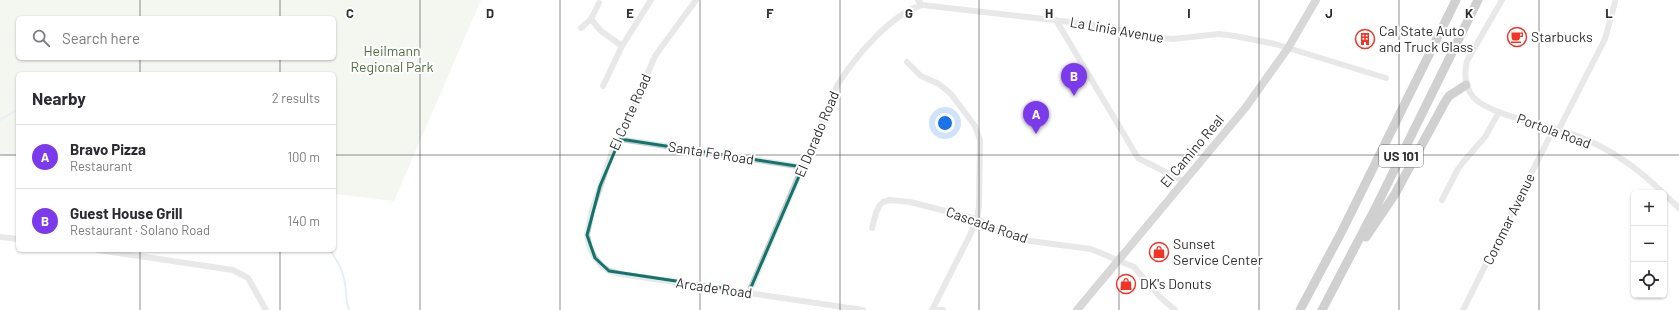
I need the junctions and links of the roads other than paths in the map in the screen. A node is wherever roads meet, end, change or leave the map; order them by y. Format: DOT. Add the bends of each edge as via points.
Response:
graph roads {
  1 [pos="651,0"];
  2 [pos="696,0"];
  3 [pos="1316,0"];
  4 [pos="1478,0"];
  5 [pos="1502,0"];
  6 [pos="1455,1"];
  7 [pos="920,2"];
  8 [pos="1615,2"];
  9 [pos="599,3"];
  10 [pos="590,19"];
  11 [pos="1056,20"];
  12 [pos="581,28"];
  13 [pos="622,46"];
  14 [pos="1288,48"];
  15 [pos="907,62"];
  16 [pos="1386,78"];
  17 [pos="1466,85"];
  18 [pos="604,86"];
  19 [pos="1499,112"];
  20 [pos="1556,128"];
  21 [pos="620,139"];
  22 [pos="803,168"];
  23 [pos="1185,182"];
  24 [pos="1660,190"];
  25 [pos="1667,196"];
  26 [pos="1442,200"];
  27 [pos="1679,208"];
  28 [pos="977,219"];
  29 [pos="872,228"];
  30 [pos="586,235"];
  31 [pos="0,237"];
  32 [pos="16,239"];
  33 [pos="112,252"];
  34 [pos="1119,260"];
  35 [pos="1342,274"];
  36 [pos="749,292"];
  37 [pos="266,310"];
  38 [pos="862,310"];
  39 [pos="932,310"];
  40 [pos="938,310"];
  41 [pos="943,310"];
  42 [pos="1077,310"];
  43 [pos="1174,310"];
  44 [pos="1300,310"];
  45 [pos="1322,310"];
  46 [pos="1463,310"];
  1 -- 13 [label="street"];
  2 -- 21 [label="street, El Corte Road" via="655,56"];
  3 -- 14 [label="main road, El Camino Real"];
  4 -- 35 [label="highway, US 101"];
  5 -- 17 [label="street" via="1467,61"];
  6 -- 44 [label="highway, US 101" via="1342,231"];
  7 -- 11 [label="street, La Linia Avenue"];
  7 -- 22 [label="street, El Dorado Road" via="892,21 876,36 844,74 833,92"];
  8 -- 20 [label="street, Coromar Avenue" via="1606,39"];
  9 -- 10 [label="street"];
  10 -- 12 [label="street"];
  10 -- 13 [label="street" via="601,31"];
  11 -- 14 [label="street, La Linia Avenue" via="1173,39 1219,34 1264,41"];
  11 -- 23 [label="street" via="1138,158"];
  13 -- 18 [label="street"];
  14 -- 16 [label="street, La Linia Avenue"];
  14 -- 23 [label="main road, El Camino Real" via="1246,107"];
  15 -- 28 [label="street" via="921,76 939,84 951,94 978,133 981,147"];
  17 -- 19 [label="street, Portola Road" via="1474,98 1487,108"];
  17 -- 35 [label="highway" via="1449,96 1445,102 1394,194"];
  19 -- 20 [label="street, Portola Road"];
  19 -- 26 [label="street" via="1486,137 1458,169"];
  20 -- 24 [label="street, Portola Road" via="1581,137 1622,160"];
  20 -- 46 [label="street, Coromar Avenue"];
  21 -- 22 [label="street, Santa Fe Road"];
  21 -- 30 [label="street, El Corte Road" via="612,152"];
  22 -- 36 [label="street, El Dorado Road"];
  23 -- 34 [label="main road, El Camino Real"];
  25 -- 27 [label="street, Portola Road"];
  28 -- 29 [label="street, Cascada Road" via="920,203 890,200 883,202 878,208"];
  28 -- 34 [label="street, Cascada Road" via="1030,241 1091,249"];
  28 -- 39 [label="street"];
  30 -- 36 [label="street, Arcade Road" via="595,258 609,271"];
  31 -- 32 [label="street"];
  33 -- 37 [label="street" via="233,270 248,278"];
  34 -- 42 [label="main road, El Camino Real"];
  34 -- 43 [label="street, Cascada Road" via="1140,272"];
  35 -- 45 [label="highway, US 101"];
  36 -- 38 [label="street, Arcade Road"];
  40 -- 41 [label="street"];
}
